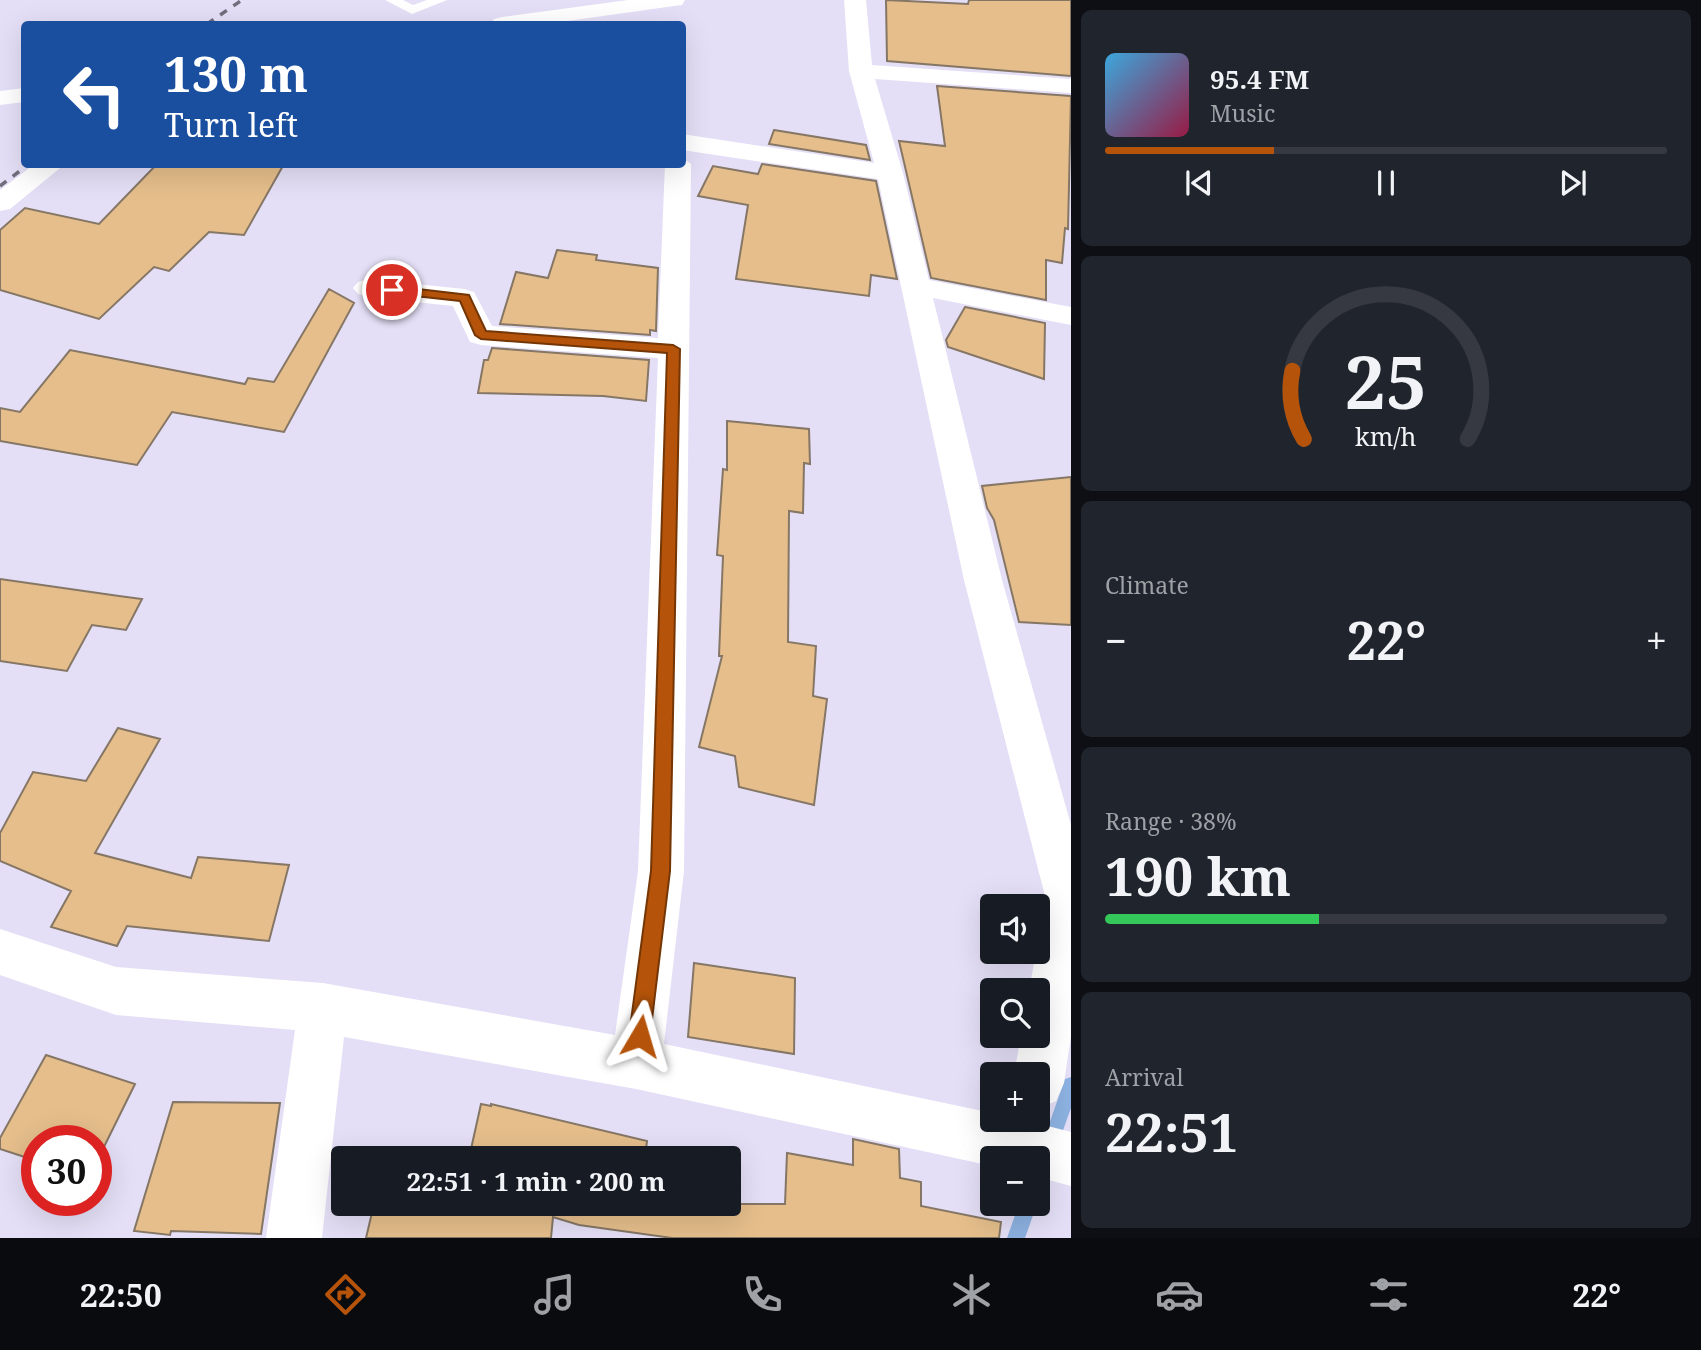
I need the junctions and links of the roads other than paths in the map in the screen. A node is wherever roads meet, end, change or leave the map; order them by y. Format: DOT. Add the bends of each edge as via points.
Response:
graph roads {
  1 [pos="392,0"];
  2 [pos="440,0"];
  3 [pos="674,0"];
  4 [pos="855,0"];
  5 [pos="411,17"];
  6 [pos="524,21"];
  7 [pos="861,71"];
  8 [pos="1071,86"];
  9 [pos="21,95"];
  10 [pos="0,98"];
  11 [pos="686,143"];
  12 [pos="47,168"];
  13 [pos="678,168"];
  14 [pos="890,173"];
  15 [pos="0,203"];
  16 [pos="915,286"];
  17 [pos="368,288"];
  18 [pos="1071,316"];
  19 [pos="673,349"];
  20 [pos="0,952"];
  21 [pos="323,1008"];
  22 [pos="1042,1062"];
  23 [pos="636,1063"];
  24 [pos="1043,1142"];
  25 [pos="294,1238"];
  1 -- 5 [label="lane"];
  2 -- 5 [label="lane"];
  3 -- 6 [label="street"];
  4 -- 7 [label="street"];
  7 -- 8 [label="street"];
  7 -- 14 [label="street"];
  9 -- 10 [label="street"];
  11 -- 14 [label="street"];
  12 -- 15 [label="street"];
  13 -- 19 [label="street"];
  14 -- 16 [label="street"];
  16 -- 18 [label="street"];
  16 -- 22 [label="street" via="983,580 1069,900"];
  17 -- 19 [label="street" via="464,298 481,335"];
  19 -- 23 [label="street" via="661,871"];
  20 -- 21 [label="street" via="116,991"];
  21 -- 23 [label="street"];
  21 -- 25 [label="street"];
  23 -- 24 [label="street"];
}
